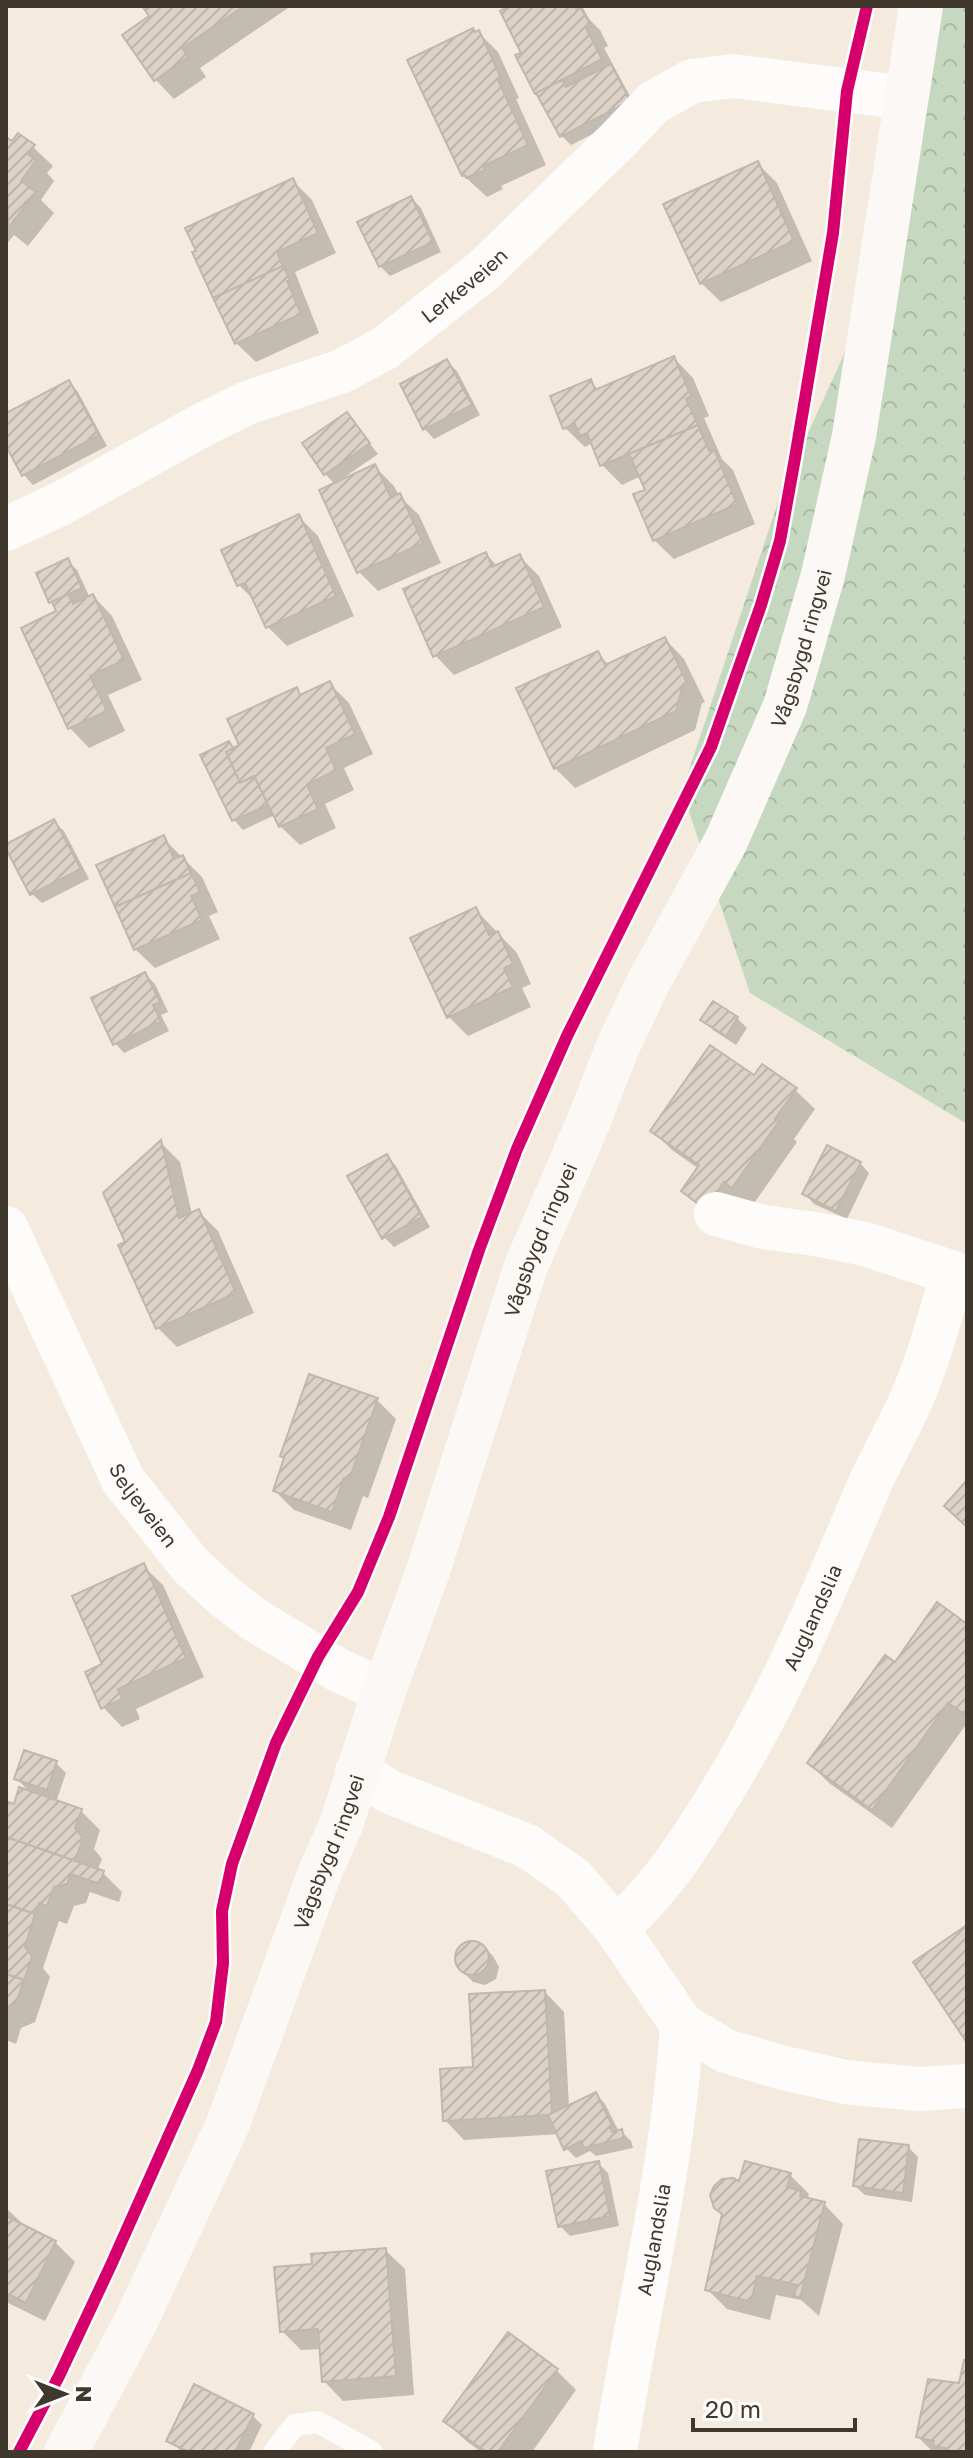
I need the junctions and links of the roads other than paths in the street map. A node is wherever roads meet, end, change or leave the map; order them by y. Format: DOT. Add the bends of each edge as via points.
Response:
graph roads {
  1 [pos="921,6"];
  2 [pos="906,98"];
  3 [pos="6,529"];
  4 [pos="716,1214"];
  5 [pos="6,1230"];
  6 [pos="960,1263"];
  7 [pos="384,1691"];
  8 [pos="357,1771"];
  9 [pos="616,1928"];
  10 [pos="682,2025"];
  11 [pos="967,2086"];
  12 [pos="66,2452"];
  13 [pos="274,2452"];
  14 [pos="372,2452"];
  15 [pos="615,2452"];
  1 -- 2 [label="street, Vågsbygd ringvei"];
  2 -- 3 [label="street, Lerkeveien" via="733,76 692,81 653,103 484,270 385,348 342,371 233,410"];
  2 -- 7 [label="street, Vågsbygd ringvei" via="854,436 823,575 785,706 726,841 618,1046 526,1266"];
  4 -- 6 [label="street, Auglandslia"];
  5 -- 7 [label="street, Seljeveien" via="123,1480 191,1566 255,1620"];
  6 -- 9 [label="street, Auglandslia" via="909,1404 768,1711 681,1857"];
  7 -- 8 [label="street, Vågsbygd ringvei"];
  8 -- 9 [label="street" via="388,1791 527,1846 573,1878"];
  8 -- 12 [label="street, Vågsbygd ringvei" via="227,2126 136,2321"];
  9 -- 10 [label="street"];
  10 -- 11 [label="street" via="726,2051 845,2082 918,2089"];
  10 -- 15 [label="street, Auglandslia" via="679,2078"];
  13 -- 14 [label="lane" via="295,2425 318,2422"];
}
